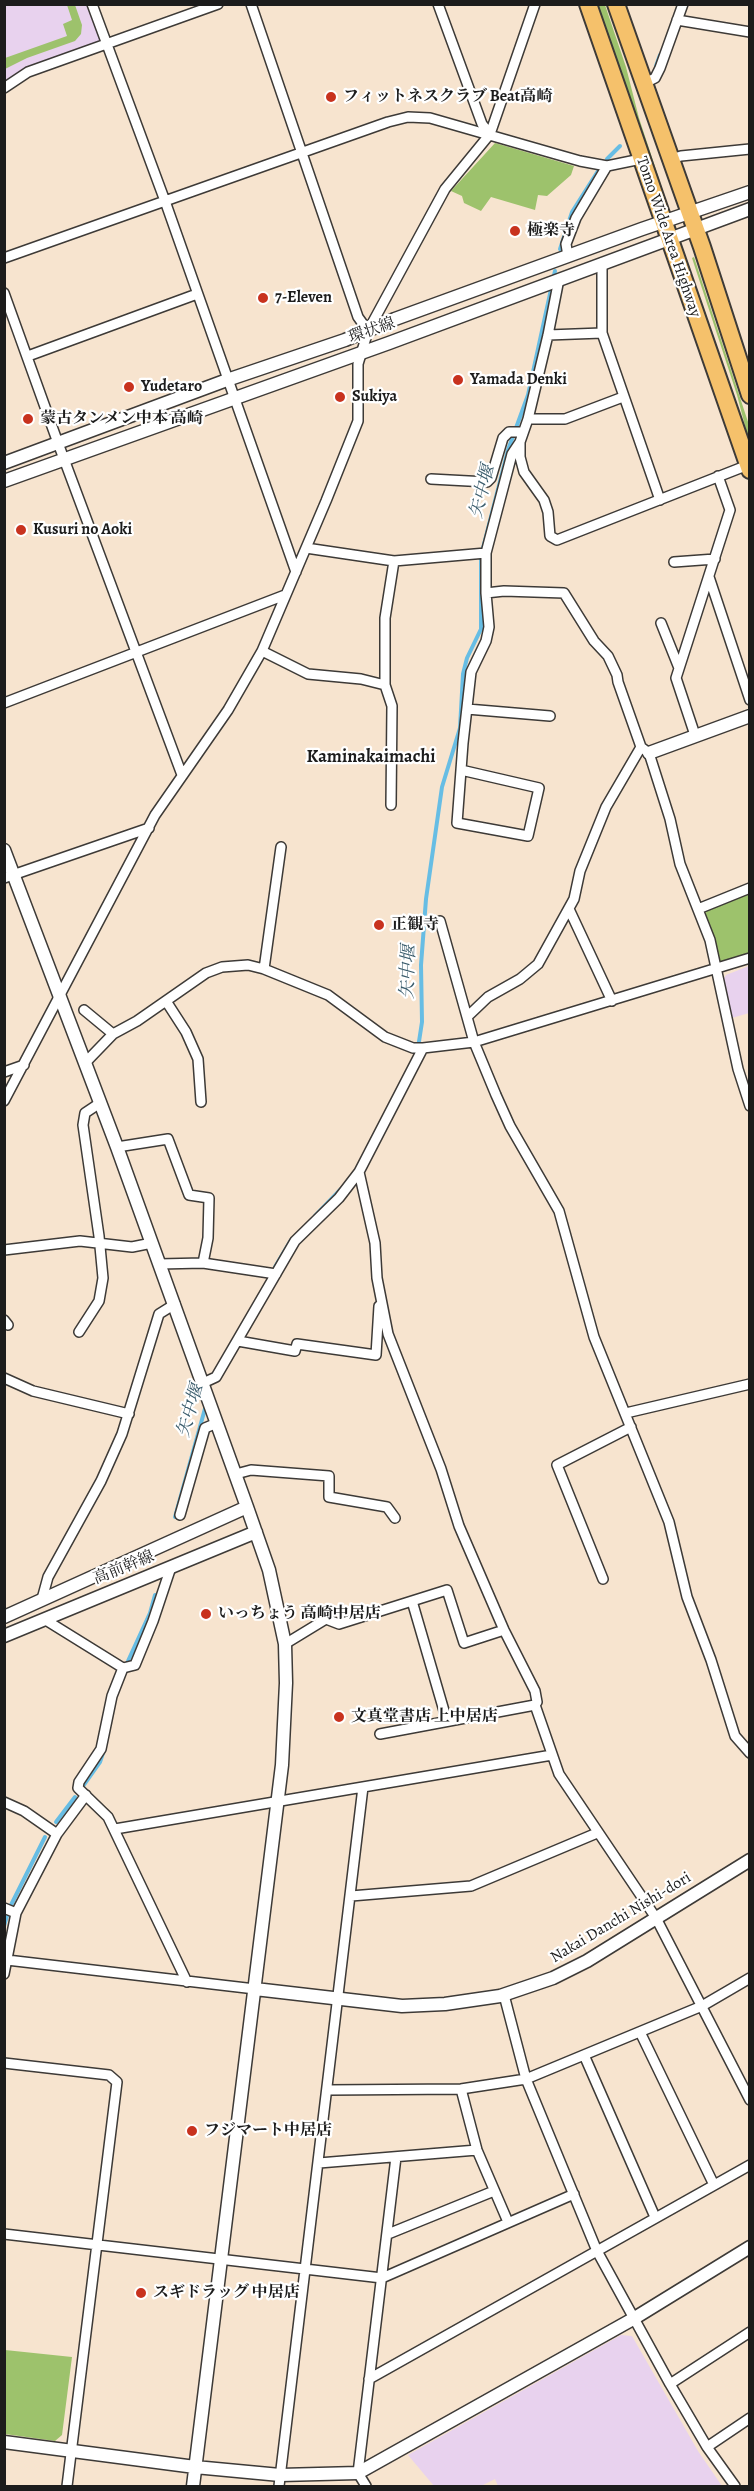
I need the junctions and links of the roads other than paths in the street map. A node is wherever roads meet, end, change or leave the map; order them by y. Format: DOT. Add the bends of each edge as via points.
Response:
graph roads {
  1 [pos="92,4"];
  2 [pos="218,4"];
  3 [pos="250,4"];
  4 [pos="438,4"];
  5 [pos="535,4"];
  6 [pos="588,4"];
  7 [pos="616,4"];
  8 [pos="683,4"];
  9 [pos="677,20"];
  10 [pos="750,32"];
  11 [pos="106,43"];
  12 [pos="645,83"];
  13 [pos="4,88"];
  14 [pos="489,134"];
  15 [pos="750,149"];
  16 [pos="303,153"];
  17 [pos="641,159"];
  18 [pos="671,159"];
  19 [pos="607,166"];
  20 [pos="750,192"];
  21 [pos="165,201"];
  22 [pos="750,209"];
  23 [pos="689,213"];
  24 [pos="663,222"];
  25 [pos="694,230"];
  26 [pos="668,238"];
  27 [pos="568,256"];
  28 [pos="4,258"];
  29 [pos="602,263"];
  30 [pos="559,279"];
  31 [pos="4,293"];
  32 [pos="197,294"];
  33 [pos="368,331"];
  34 [pos="602,333"];
  35 [pos="548,335"];
  36 [pos="360,353"];
  37 [pos="28,356"];
  38 [pos="227,380"];
  39 [pos="750,395"];
  40 [pos="623,397"];
  41 [pos="233,398"];
  42 [pos="528,418"];
  43 [pos="521,436"];
  44 [pos="58,443"];
  45 [pos="64,459"];
  46 [pos="4,463"];
  47 [pos="749,467"];
  48 [pos="718,476"];
  49 [pos="431,479"];
  50 [pos="4,481"];
  51 [pos="660,500"];
  52 [pos="306,548"];
  53 [pos="482,553"];
  54 [pos="715,559"];
  55 [pos="394,561"];
  56 [pos="674,562"];
  57 [pos="296,572"];
  58 [pos="709,577"];
  59 [pos="486,593"];
  60 [pos="285,595"];
  61 [pos="662,623"];
  62 [pos="262,651"];
  63 [pos="135,652"];
  64 [pos="679,668"];
  65 [pos="385,685"];
  66 [pos="750,700"];
  67 [pos="4,703"];
  68 [pos="467,709"];
  69 [pos="550,716"];
  70 [pos="750,716"];
  71 [pos="695,735"];
  72 [pos="645,750"];
  73 [pos="461,770"];
  74 [pos="182,775"];
  75 [pos="391,806"];
  76 [pos="149,828"];
  77 [pos="281,847"];
  78 [pos="4,850"];
  79 [pos="9,876"];
  80 [pos="750,888"];
  81 [pos="569,909"];
  82 [pos="698,909"];
  83 [pos="440,921"];
  84 [pos="750,958"];
  85 [pos="264,969"];
  86 [pos="715,969"];
  87 [pos="60,996"];
  88 [pos="612,1000"];
  89 [pos="166,1001"];
  90 [pos="84,1010"];
  91 [pos="467,1017"];
  92 [pos="113,1034"];
  93 [pos="474,1042"];
  94 [pos="423,1048"];
  95 [pos="85,1063"];
  96 [pos="24,1065"];
  97 [pos="4,1072"];
  98 [pos="4,1101"];
  99 [pos="201,1102"];
  100 [pos="100,1103"];
  101 [pos="750,1106"];
  102 [pos="117,1147"];
  103 [pos="359,1172"];
  104 [pos="99,1243"];
  105 [pos="152,1243"];
  106 [pos="4,1250"];
  107 [pos="203,1263"];
  108 [pos="159,1264"];
  109 [pos="276,1274"];
  110 [pos="380,1291"];
  111 [pos="174,1304"];
  112 [pos="79,1332"];
  113 [pos="238,1341"];
  114 [pos="4,1378"];
  115 [pos="203,1383"];
  116 [pos="750,1384"];
  117 [pos="626,1413"];
  118 [pos="129,1414"];
  119 [pos="217,1423"];
  120 [pos="631,1427"];
  121 [pos="236,1474"];
  122 [pos="247,1507"];
  123 [pos="180,1515"];
  124 [pos="395,1518"];
  125 [pos="256,1532"];
  126 [pos="171,1567"];
  127 [pos="603,1579"];
  128 [pos="42,1599"];
  129 [pos="412,1601"];
  130 [pos="4,1617"];
  131 [pos="44,1619"];
  132 [pos="504,1630"];
  133 [pos="4,1636"];
  134 [pos="285,1644"];
  135 [pos="123,1668"];
  136 [pos="535,1705"];
  137 [pos="447,1721"];
  138 [pos="380,1734"];
  139 [pos="748,1749"];
  140 [pos="552,1755"];
  141 [pos="363,1787"];
  142 [pos="87,1795"];
  143 [pos="4,1802"];
  144 [pos="277,1802"];
  145 [pos="115,1829"];
  146 [pos="597,1833"];
  147 [pos="57,1834"];
  148 [pos="750,1860"];
  149 [pos="351,1896"];
  150 [pos="4,1908"];
  151 [pos="16,1913"];
  152 [pos="656,1918"];
  153 [pos="7,1960"];
  154 [pos="4,1974"];
  155 [pos="750,1978"];
  156 [pos="187,1982"];
  157 [pos="255,1989"];
  158 [pos="504,1995"];
  159 [pos="338,1999"];
  160 [pos="702,2006"];
  161 [pos="640,2032"];
  162 [pos="584,2055"];
  163 [pos="4,2062"];
  164 [pos="526,2079"];
  165 [pos="462,2089"];
  166 [pos="328,2090"];
  167 [pos="750,2100"];
  168 [pos="477,2150"];
  169 [pos="396,2157"];
  170 [pos="319,2163"];
  171 [pos="750,2165"];
  172 [pos="714,2185"];
  173 [pos="494,2191"];
  174 [pos="574,2194"];
  175 [pos="655,2217"];
  176 [pos="508,2222"];
  177 [pos="388,2234"];
  178 [pos="5,2237"];
  179 [pos="95,2245"];
  180 [pos="750,2247"];
  181 [pos="597,2251"];
  182 [pos="221,2259"];
  183 [pos="306,2268"];
  184 [pos="382,2278"];
  185 [pos="633,2319"];
  186 [pos="750,2332"];
  187 [pos="369,2379"];
  188 [pos="670,2384"];
  189 [pos="750,2418"];
  190 [pos="4,2442"];
  191 [pos="707,2446"];
  192 [pos="71,2449"];
  193 [pos="195,2467"];
  194 [pos="358,2473"];
  195 [pos="280,2481"];
  196 [pos="67,2487"];
  197 [pos="192,2487"];
  198 [pos="366,2487"];
  199 [pos="735,2487"];
  1 -- 11 [label="street"];
  2 -- 11 [label="street"];
  3 -- 16 [label="street"];
  4 -- 14 [label="street"];
  5 -- 14 [label="street"];
  6 -- 17 [label="highway, Tomo Wide Area Highway"];
  7 -- 12 [label="highway, Tomo Wide Area Highway"];
  8 -- 9 [label="street"];
  9 -- 10 [label="street"];
  9 -- 12 [label="street" via="655,78"];
  11 -- 13 [label="street" via="28,72"];
  11 -- 21 [label="street"];
  12 -- 18 [label="highway, Tomo Wide Area Highway"];
  14 -- 16 [label="street" via="430,118 408,117"];
  14 -- 19 [label="street"];
  14 -- 33 [label="street" via="445,189"];
  15 -- 18 [label="street"];
  16 -- 21 [label="street"];
  16 -- 33 [label="street" via="358,317"];
  17 -- 19 [label="street"];
  17 -- 24 [label="highway, Tomo Wide Area Highway"];
  18 -- 23 [label="highway, Tomo Wide Area Highway"];
  19 -- 27 [label="street" via="576,218 566,244"];
  20 -- 23 [label="street, 環状線"];
  21 -- 28 [label="street"];
  21 -- 32 [label="street"];
  22 -- 25 [label="street, 環状線"];
  23 -- 24 [label="street, 環状線"];
  23 -- 25 [label="highway, Tomo Wide Area Highway"];
  24 -- 26 [label="highway, Tomo Wide Area Highway"];
  24 -- 27 [label="street, 環状線"];
  25 -- 26 [label="street, 環状線"];
  25 -- 39 [label="highway, Tomo Wide Area Highway"];
  26 -- 29 [label="street, 環状線"];
  26 -- 47 [label="highway, Tomo Wide Area Highway"];
  27 -- 33 [label="street, 環状線"];
  29 -- 30 [label="street, 環状線"];
  29 -- 34 [label="street"];
  30 -- 35 [label="street"];
  30 -- 36 [label="street, 環状線"];
  31 -- 37 [label="street"];
  32 -- 37 [label="street"];
  32 -- 38 [label="street"];
  33 -- 36 [label="street"];
  33 -- 38 [label="street, 環状線"];
  34 -- 35 [label="street"];
  34 -- 40 [label="street"];
  35 -- 42 [label="street"];
  36 -- 41 [label="street, 環状線"];
  36 -- 52 [label="street" via="358,421"];
  37 -- 44 [label="street"];
  38 -- 41 [label="street"];
  38 -- 44 [label="street, 環状線"];
  40 -- 42 [label="street" via="565,419"];
  40 -- 51 [label="street"];
  41 -- 45 [label="street, 環状線"];
  41 -- 57 [label="street"];
  42 -- 43 [label="street"];
  43 -- 49 [label="street" via="508,432 503,438 487,482"];
  43 -- 51 [label="street" via="524,472 544,500 550,536 557,540"];
  43 -- 53 [label="street"];
  44 -- 45 [label="street"];
  44 -- 46 [label="street, 環状線"];
  45 -- 50 [label="street, 環状線"];
  45 -- 63 [label="street"];
  47 -- 48 [label="street"];
  48 -- 51 [label="street"];
  48 -- 54 [label="street" via="730,510"];
  52 -- 55 [label="street"];
  52 -- 57 [label="street"];
  53 -- 55 [label="street"];
  53 -- 59 [label="street"];
  54 -- 56 [label="street"];
  54 -- 58 [label="street"];
  55 -- 65 [label="street" via="386,618"];
  57 -- 60 [label="street"];
  58 -- 64 [label="street"];
  58 -- 66 [label="street"];
  59 -- 68 [label="street" via="489,627 471,672"];
  59 -- 72 [label="street" via="564,593 618,675"];
  60 -- 62 [label="street"];
  60 -- 63 [label="street"];
  61 -- 64 [label="street"];
  62 -- 65 [label="street" via="308,674"];
  62 -- 74 [label="street" via="228,710"];
  63 -- 67 [label="street"];
  63 -- 74 [label="street"];
  64 -- 71 [label="street" via="676,678"];
  65 -- 75 [label="street" via="392,706"];
  68 -- 69 [label="street"];
  68 -- 73 [label="street"];
  70 -- 71 [label="street"];
  71 -- 72 [label="street"];
  72 -- 81 [label="street" via="606,807"];
  72 -- 82 [label="street"];
  73 -- 73 [label="street" via="457,823 528,836 539,788"];
  74 -- 76 [label="street"];
  76 -- 79 [label="street"];
  76 -- 87 [label="street"];
  77 -- 85 [label="street"];
  78 -- 79 [label="street"];
  79 -- 87 [label="street"];
  80 -- 82 [label="street"];
  81 -- 88 [label="street"];
  81 -- 91 [label="street" via="538,964 488,997"];
  82 -- 86 [label="street" via="710,940"];
  83 -- 91 [label="street"];
  84 -- 86 [label="street"];
  85 -- 89 [label="street" via="248,965 222,967"];
  85 -- 94 [label="street" via="328,996 385,1037"];
  86 -- 88 [label="street"];
  86 -- 101 [label="street"];
  87 -- 95 [label="street"];
  87 -- 96 [label="street"];
  88 -- 93 [label="street"];
  89 -- 92 [label="street"];
  89 -- 99 [label="street" via="198,1059"];
  90 -- 92 [label="street"];
  91 -- 93 [label="street"];
  92 -- 95 [label="street"];
  93 -- 94 [label="street"];
  93 -- 117 [label="street" via="510,1126 559,1211 594,1337"];
  94 -- 103 [label="street"];
  95 -- 100 [label="street"];
  96 -- 97 [label="street"];
  96 -- 98 [label="street"];
  100 -- 102 [label="street"];
  100 -- 104 [label="street" via="85,1113 83,1125"];
  102 -- 105 [label="street"];
  102 -- 107 [label="street" via="168,1139 189,1195 209,1198"];
  103 -- 109 [label="street" via="295,1241"];
  103 -- 110 [label="street" via="375,1243"];
  104 -- 105 [label="street" via="132,1247"];
  104 -- 106 [label="street" via="80,1241"];
  104 -- 112 [label="street" via="103,1278 99,1301"];
  105 -- 108 [label="street"];
  107 -- 108 [label="street"];
  107 -- 109 [label="street"];
  108 -- 111 [label="street"];
  109 -- 113 [label="street"];
  110 -- 113 [label="street" via="376,1355 297,1344 295,1351"];
  110 -- 132 [label="street" via="388,1334 459,1526"];
  111 -- 115 [label="street"];
  111 -- 118 [label="street" via="159,1314"];
  113 -- 115 [label="street" via="216,1377"];
  114 -- 118 [label="street" via="33,1391"];
  115 -- 119 [label="street"];
  116 -- 117 [label="street"];
  117 -- 120 [label="street"];
  118 -- 128 [label="street" via="101,1481 48,1577"];
  119 -- 121 [label="street"];
  119 -- 123 [label="street" via="204,1428"];
  120 -- 127 [label="street" via="557,1465"];
  120 -- 139 [label="street" via="669,1522 687,1597 735,1736"];
  121 -- 122 [label="street"];
  121 -- 124 [label="street" via="251,1470 329,1476 329,1497 387,1507"];
  122 -- 125 [label="street"];
  122 -- 128 [label="street, 高前幹線"];
  125 -- 126 [label="street, 高前幹線"];
  125 -- 134 [label="street" via="279,1607"];
  126 -- 131 [label="street, 高前幹線"];
  126 -- 135 [label="street" via="138,1660"];
  128 -- 130 [label="street, 高前幹線"];
  129 -- 132 [label="street" via="447,1590 464,1643"];
  129 -- 134 [label="street" via="339,1624 326,1619"];
  129 -- 137 [label="street"];
  131 -- 133 [label="street, 高前幹線"];
  131 -- 135 [label="street"];
  132 -- 136 [label="street" via="535,1691"];
  134 -- 144 [label="street" via="286,1694"];
  135 -- 142 [label="street" via="112,1696 101,1749 79,1782 78,1788"];
  136 -- 137 [label="street"];
  136 -- 140 [label="street"];
  137 -- 138 [label="street"];
  140 -- 141 [label="street"];
  140 -- 146 [label="street" via="568,1791"];
  141 -- 144 [label="street"];
  141 -- 149 [label="street"];
  142 -- 145 [label="street"];
  142 -- 147 [label="street"];
  143 -- 147 [label="street"];
  144 -- 145 [label="street"];
  144 -- 157 [label="street"];
  145 -- 156 [label="street"];
  146 -- 149 [label="street" via="471,1886"];
  146 -- 152 [label="street"];
  147 -- 151 [label="street"];
  148 -- 152 [label="street, Nakai Danchi Nishi-dori"];
  149 -- 159 [label="street"];
  150 -- 151 [label="street"];
  151 -- 153 [label="street"];
  152 -- 158 [label="street, Nakai Danchi Nishi-dori" via="570,1970"];
  152 -- 160 [label="street"];
  153 -- 154 [label="street"];
  153 -- 156 [label="street"];
  155 -- 160 [label="street"];
  156 -- 157 [label="street"];
  157 -- 159 [label="street, Nakai Danchi Nishi-dori"];
  157 -- 182 [label="street"];
  158 -- 159 [label="street, Nakai Danchi Nishi-dori" via="402,2006"];
  158 -- 164 [label="street"];
  159 -- 166 [label="street"];
  160 -- 161 [label="street"];
  160 -- 167 [label="street"];
  161 -- 162 [label="street"];
  161 -- 172 [label="street"];
  162 -- 164 [label="street"];
  162 -- 175 [label="street"];
  163 -- 179 [label="street" via="109,2074 117,2082"];
  164 -- 165 [label="street"];
  164 -- 174 [label="street"];
  165 -- 166 [label="street"];
  165 -- 168 [label="street"];
  166 -- 170 [label="street"];
  168 -- 169 [label="street"];
  168 -- 173 [label="street"];
  169 -- 170 [label="street"];
  169 -- 177 [label="street"];
  170 -- 183 [label="street"];
  171 -- 172 [label="street"];
  172 -- 175 [label="street"];
  173 -- 176 [label="street"];
  173 -- 177 [label="street"];
  174 -- 176 [label="street"];
  174 -- 181 [label="street"];
  175 -- 181 [label="street"];
  176 -- 184 [label="street"];
  177 -- 184 [label="street"];
  178 -- 179 [label="street"];
  179 -- 182 [label="street"];
  179 -- 192 [label="street"];
  180 -- 185 [label="street"];
  181 -- 185 [label="street"];
  181 -- 187 [label="street"];
  182 -- 183 [label="street"];
  182 -- 193 [label="street"];
  183 -- 184 [label="street"];
  183 -- 195 [label="street"];
  184 -- 187 [label="street"];
  185 -- 188 [label="street"];
  185 -- 194 [label="street"];
  186 -- 188 [label="street"];
  187 -- 194 [label="street"];
  188 -- 191 [label="street"];
  189 -- 191 [label="street"];
  190 -- 192 [label="street"];
  191 -- 199 [label="street"];
  192 -- 193 [label="street"];
  192 -- 196 [label="street"];
  193 -- 195 [label="street"];
  193 -- 197 [label="street"];
  194 -- 195 [label="street"];
  194 -- 198 [label="street"];
}
